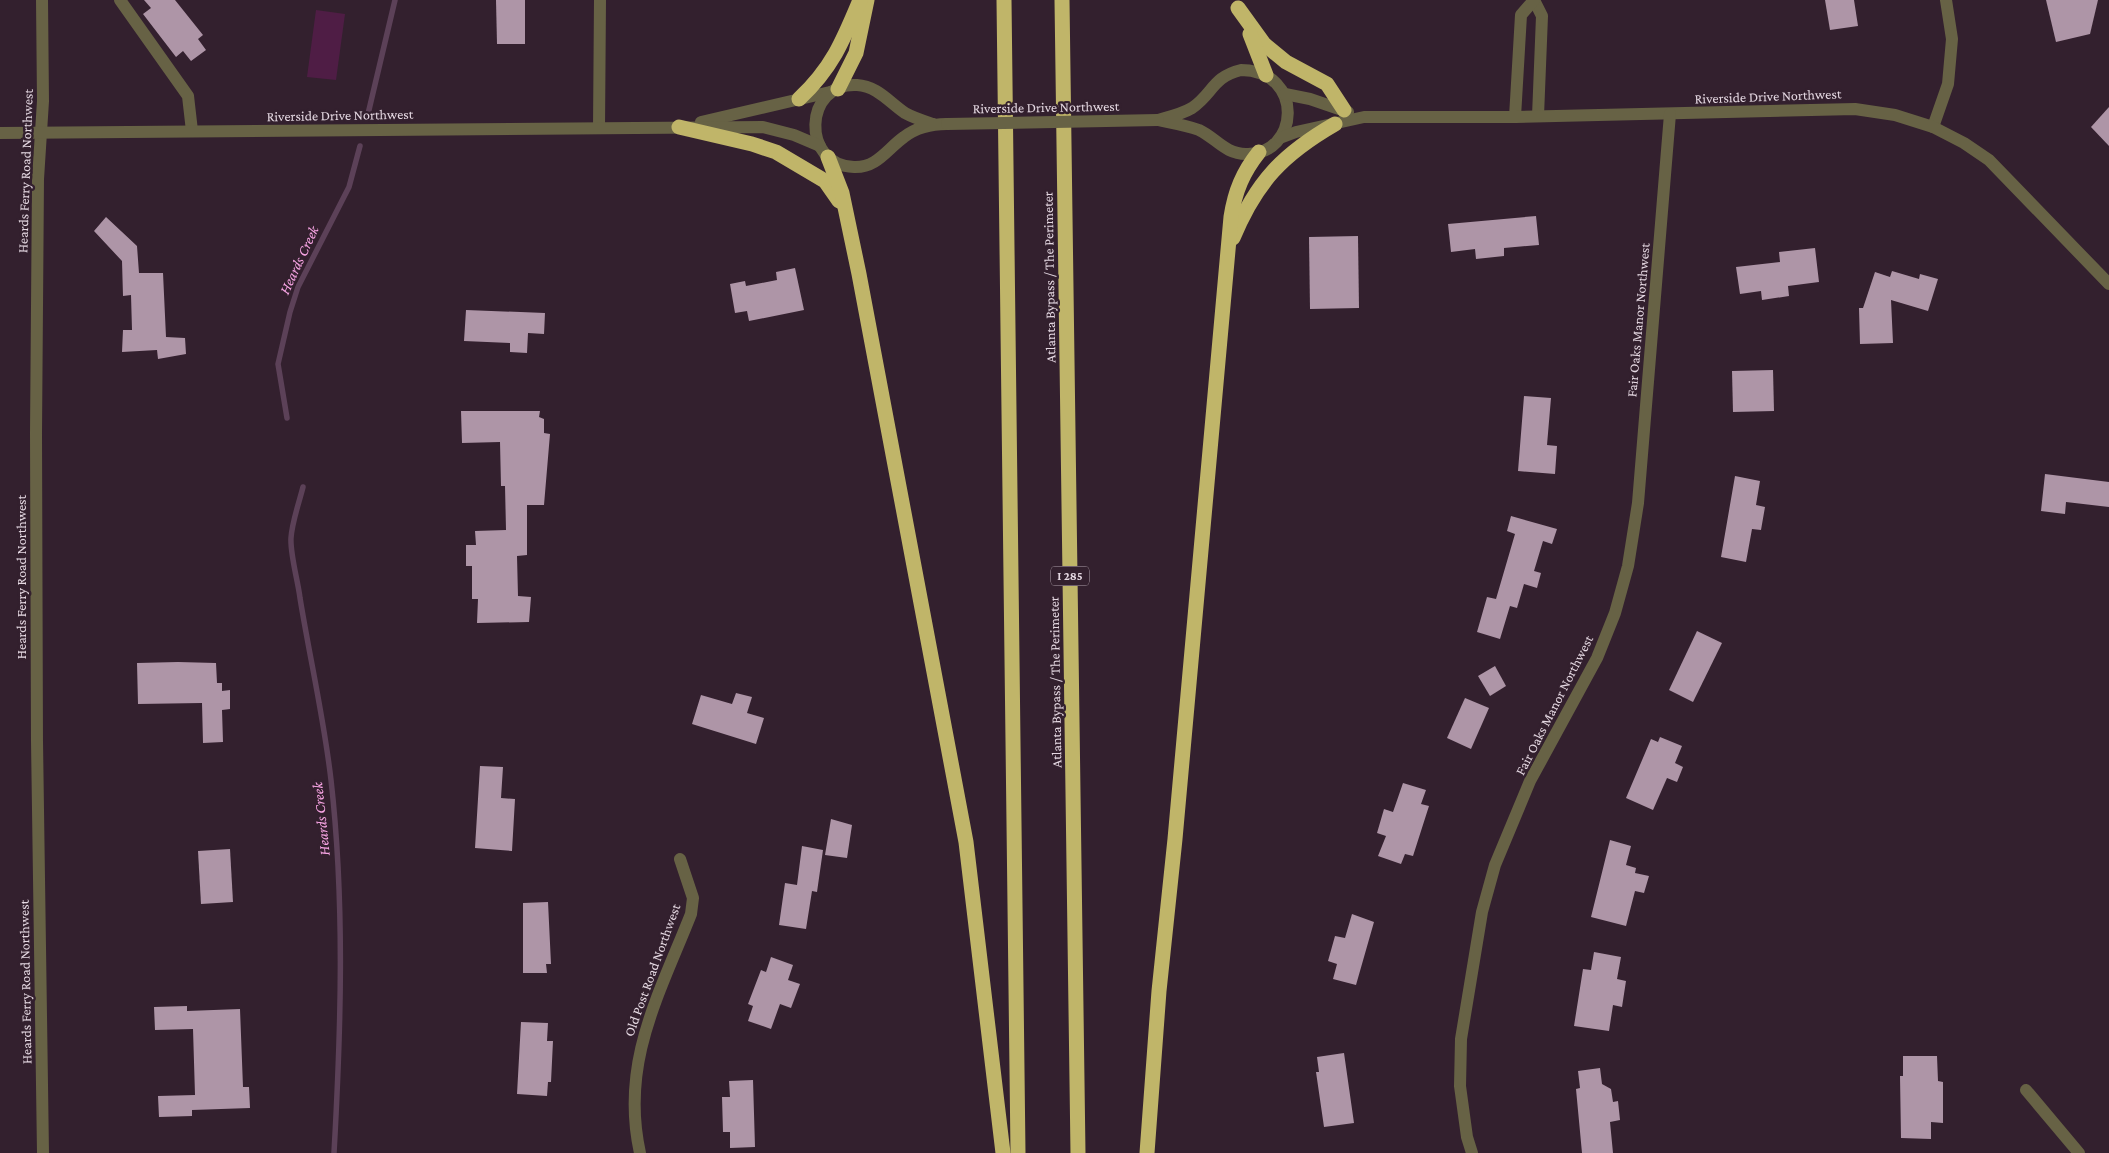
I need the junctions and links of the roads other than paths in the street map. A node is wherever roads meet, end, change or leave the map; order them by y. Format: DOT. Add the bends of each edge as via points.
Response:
graph roads {
  1 [pos="42,0"];
  2 [pos="120,0"];
  3 [pos="600,0"];
  4 [pos="860,0"];
  5 [pos="867,0"];
  6 [pos="1004,0"];
  7 [pos="1062,0"];
  8 [pos="1946,0"];
  9 [pos="1236,4"];
  10 [pos="1266,75"];
  11 [pos="835,90"];
  12 [pos="1284,94"];
  13 [pos="799,99"];
  14 [pos="1344,110"];
  15 [pos="1670,114"];
  16 [pos="1538,116"];
  17 [pos="1364,117"];
  18 [pos="1515,117"];
  19 [pos="1158,120"];
  20 [pos="933,124"];
  21 [pos="1335,124"];
  22 [pos="680,127"];
  23 [pos="1933,127"];
  24 [pos="598,128"];
  25 [pos="192,132"];
  26 [pos="0,133"];
  27 [pos="41,133"];
  28 [pos="1280,138"];
  29 [pos="824,152"];
  30 [pos="1259,152"];
  31 [pos="846,211"];
  32 [pos="1227,254"];
  33 [pos="2109,284"];
  34 [pos="680,859"];
  35 [pos="2026,1090"];
  36 [pos="43,1153"];
  37 [pos="640,1153"];
  38 [pos="1003,1153"];
  39 [pos="1018,1153"];
  40 [pos="1078,1153"];
  41 [pos="1147,1153"];
  42 [pos="1472,1153"];
  43 [pos="2078,1153"];
  1 -- 27 [label="street, Heards Ferry Road Northwest"];
  2 -- 25 [label="street" via="188,96"];
  3 -- 24 [label="street"];
  4 -- 13 [label="highway" via="832,62 818,82"];
  5 -- 11 [label="highway" via="856,53"];
  6 -- 39 [label="highway"];
  7 -- 40 [label="highway, Atlanta Bypass / The Perimeter / I 285"];
  8 -- 23 [label="street" via="1952,39 1948,84"];
  9 -- 10 [label="highway"];
  9 -- 14 [label="highway" via="1264,44 1286,62 1327,84"];
  10 -- 12 [label="street"];
  10 -- 19 [label="street, Riverside Drive Northwest" via="1253,70 1229,73 1218,79 1193,107"];
  11 -- 13 [label="street, Riverside Drive Northwest"];
  11 -- 20 [label="street, Riverside Drive Northwest" via="856,84 868,86 906,114"];
  11 -- 29 [label="street" via="823,100 814,123 815,135"];
  12 -- 14 [label="street, Riverside Drive Northwest"];
  12 -- 28 [label="street" via="1288,117"];
  13 -- 22 [label="street, Riverside Drive Northwest"];
  14 -- 17 [label="street, Riverside Drive Northwest"];
  15 -- 16 [label="street, Riverside Drive Northwest"];
  15 -- 23 [label="street, Riverside Drive Northwest" via="1855,109 1895,115"];
  15 -- 42 [label="street, Fair Oaks Manor Northwest" via="1638,503 1628,566 1615,613 1597,658 1530,781 1495,865 1482,912 1461,1039 1460,1086"];
  16 -- 18 [label="street, Riverside Drive Northwest"];
  16 -- 18 [label="street" via="1542,16 1534,0 1521,15"];
  17 -- 18 [label="street, Riverside Drive Northwest"];
  17 -- 21 [label="street, Riverside Drive Northwest"];
  19 -- 20 [label="street, Riverside Drive Northwest, bridge"];
  19 -- 30 [label="street, Riverside Drive Northwest" via="1202,131 1226,150 1237,154"];
  20 -- 29 [label="street, Riverside Drive Northwest" via="904,137 872,163 853,167 840,164"];
  21 -- 28 [label="street, Riverside Drive Northwest"];
  21 -- 32 [label="highway" via="1283,159 1261,184 1244,211"];
  22 -- 24 [label="street, Riverside Drive Northwest"];
  22 -- 29 [label="street, Riverside Drive Northwest" via="763,127 794,135"];
  22 -- 31 [label="highway" via="776,152 825,182"];
  23 -- 33 [label="street, Riverside Drive Northwest" via="1989,160"];
  24 -- 25 [label="street, Riverside Drive Northwest"];
  25 -- 27 [label="street, Riverside Drive Northwest"];
  26 -- 27 [label="street, Riverside Drive Northwest"];
  27 -- 36 [label="street, Heards Ferry Road Northwest" via="36,452"];
  28 -- 30 [label="street, Riverside Drive Northwest"];
  29 -- 31 [label="highway" via="842,193"];
  30 -- 32 [label="highway" via="1240,179 1234,197"];
  31 -- 38 [label="highway" via="966,842"];
  32 -- 41 [label="highway"];
  34 -- 37 [label="street, Old Post Road Northwest" via="693,898 636,1063 634,1094"];
  35 -- 43 [label="street"];
}
